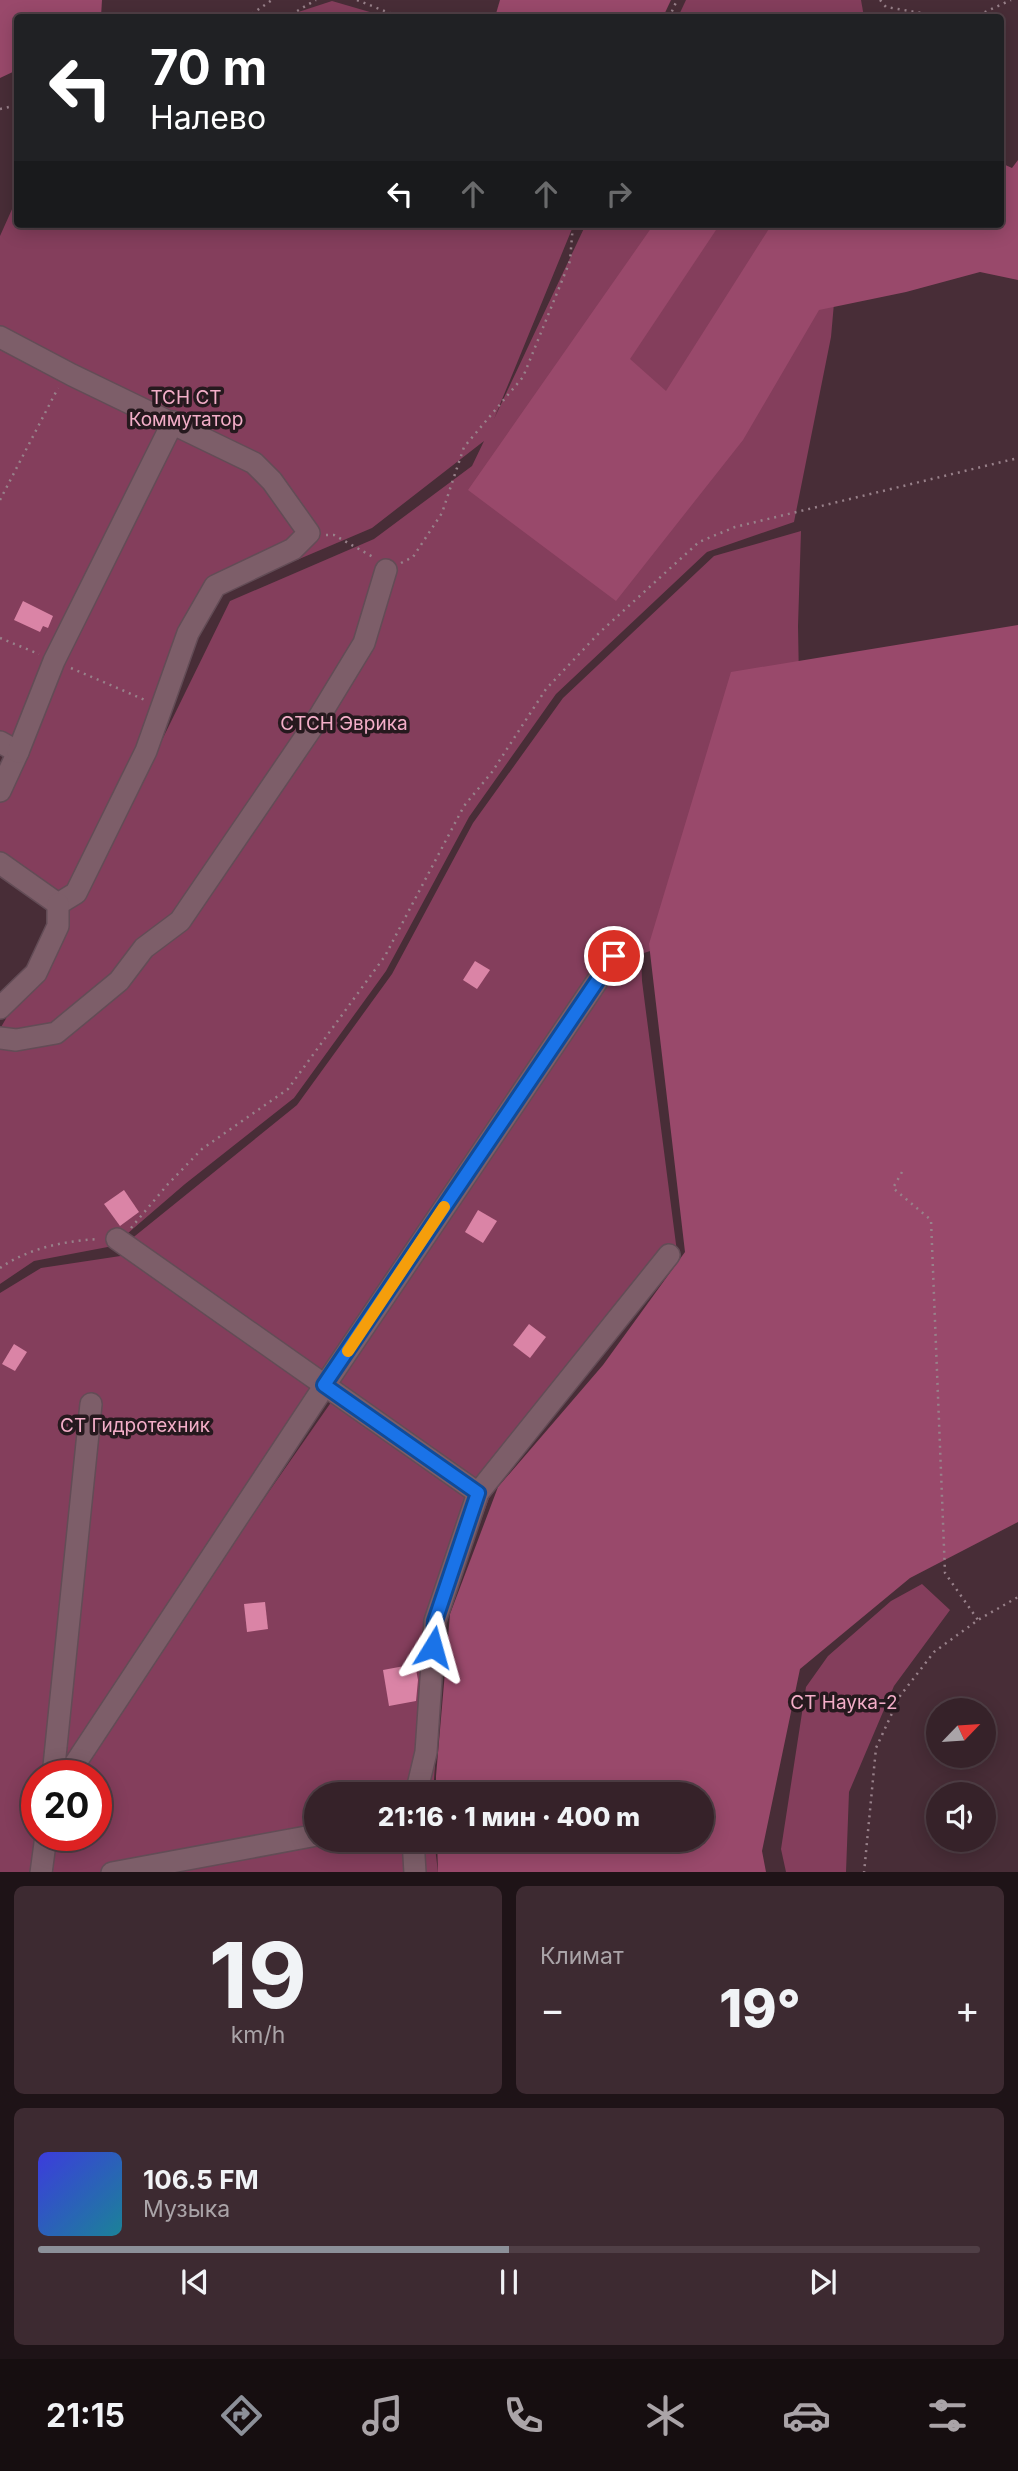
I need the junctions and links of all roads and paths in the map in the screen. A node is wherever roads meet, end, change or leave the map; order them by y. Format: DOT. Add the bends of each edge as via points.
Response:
graph roads {
  1 [pos="272,0"];
  2 [pos="316,0"];
  3 [pos="357,0"];
  4 [pos="880,0"];
  5 [pos="1011,0"];
  6 [pos="252,14"];
  7 [pos="292,14"];
  8 [pos="392,14"];
  9 [pos="929,14"];
  10 [pos="981,14"];
  11 [pos="573,228"];
  12 [pos="0,337"];
  13 [pos="67,371"];
  14 [pos="173,422"];
  15 [pos="1018,458"];
  16 [pos="0,500"];
  17 [pos="309,533"];
  18 [pos="386,570"];
  19 [pos="0,638"];
  20 [pos="54,661"];
  21 [pos="161,707"];
  22 [pos="9,747"];
  23 [pos="0,791"];
  24 [pos="0,863"];
  25 [pos="58,904"];
  26 [pos="614,956"];
  27 [pos="0,1008"];
  28 [pos="0,1038"];
  29 [pos="902,1172"];
  30 [pos="117,1239"];
  31 [pos="669,1255"];
  32 [pos="0,1268"];
  33 [pos="324,1385"];
  34 [pos="91,1404"];
  35 [pos="478,1493"];
  36 [pos="1018,1597"];
  37 [pos="978,1620"];
  38 [pos="55,1760"];
  39 [pos="78,1760"];
  40 [pos="419,1782"];
  41 [pos="304,1837"];
  42 [pos="44,1851"];
  43 [pos="414,1852"];
  44 [pos="41,1872"];
  45 [pos="111,1872"];
  46 [pos="415,1872"];
  47 [pos="864,1872"];
  1 -- 6 [label="path"];
  2 -- 7 [label="path"];
  3 -- 8 [label="path"];
  4 -- 9 [label="path" via="886,7"];
  5 -- 10 [label="path"];
  11 -- 18 [label="path" via="570,261 523,377 464,447 442,513 413,557"];
  12 -- 13 [label="lane"];
  13 -- 14 [label="lane"];
  13 -- 16 [label="path"];
  14 -- 17 [label="lane" via="254,463"];
  14 -- 20 [label="lane"];
  15 -- 30 [label="path" via="736,527 699,542 599,633 546,689 464,806 384,956 288,1089 202,1149 137,1223"];
  17 -- 18 [label="path" via="334,535 375,558"];
  17 -- 21 [label="lane" via="293,549 215,586 188,633"];
  18 -- 28 [label="lane" via="364,643 180,921 144,948 119,981 56,1033"];
  19 -- 20 [label="path"];
  20 -- 21 [label="path"];
  20 -- 22 [label="lane"];
  21 -- 25 [label="lane" via="146,751 76,893"];
  22 -- 23 [label="lane"];
  24 -- 25 [label="lane"];
  25 -- 27 [label="lane" via="58,926 36,973"];
  26 -- 33 [label="lane"];
  29 -- 37 [label="path" via="893,1188 931,1220 945,1573"];
  30 -- 32 [label="path" via="72,1241 18,1256"];
  30 -- 33 [label="lane"];
  31 -- 35 [label="lane"];
  33 -- 35 [label="lane"];
  33 -- 39 [label="lane"];
  34 -- 38 [label="lane"];
  35 -- 40 [label="lane" via="435,1621 426,1752"];
  36 -- 37 [label="path"];
  37 -- 47 [label="path" via="934,1652 900,1696 876,1748"];
  41 -- 45 [label="lane"];
  42 -- 44 [label="lane"];
  43 -- 46 [label="lane"];
}
